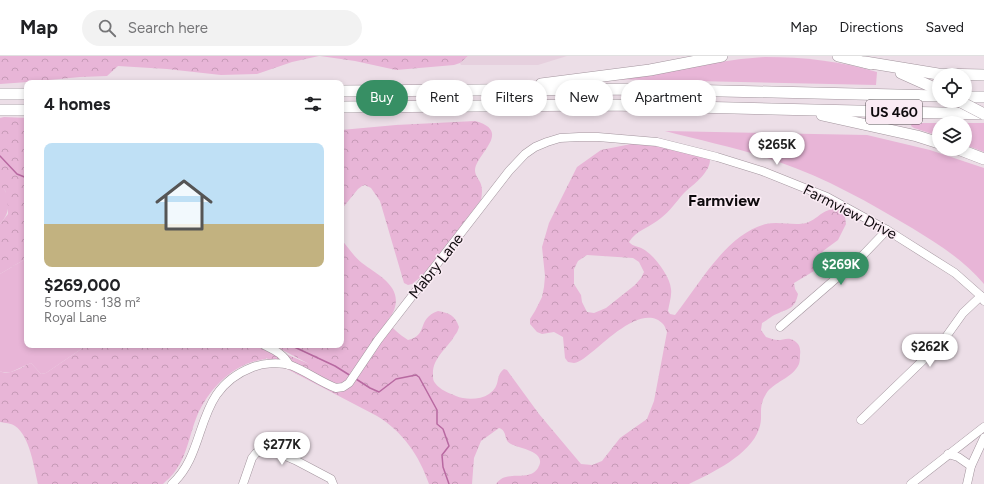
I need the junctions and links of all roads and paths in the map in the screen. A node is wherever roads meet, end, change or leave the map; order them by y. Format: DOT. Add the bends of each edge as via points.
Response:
graph roads {
  1 [pos="722,56"];
  2 [pos="838,56"];
  3 [pos="865,62"];
  4 [pos="984,75"];
  5 [pos="547,83"];
  6 [pos="932,88"];
  7 [pos="481,90"];
  8 [pos="547,90"];
  9 [pos="932,91"];
  10 [pos="344,92"];
  11 [pos="0,94"];
  12 [pos="24,94"];
  13 [pos="972,97"];
  14 [pos="984,97"];
  15 [pos="344,107"];
  16 [pos="972,108"];
  17 [pos="0,110"];
  18 [pos="24,110"];
  19 [pos="804,110"];
  20 [pos="984,114"];
  21 [pos="932,141"];
  22 [pos="535,147"];
  23 [pos="972,154"];
  24 [pos="984,159"];
  25 [pos="887,230"];
  26 [pos="982,299"];
  27 [pos="780,327"];
  28 [pos="270,348"];
  29 [pos="289,365"];
  30 [pos="861,420"];
  31 [pos="984,427"];
  32 [pos="984,438"];
  33 [pos="948,454"];
  34 [pos="971,466"];
  35 [pos="172,484"];
  36 [pos="243,484"];
  37 [pos="333,484"];
  38 [pos="911,484"];
  39 [pos="967,484"];
  1 -- 5 [label="highway" via="650,70"];
  2 -- 3 [label="highway"];
  3 -- 4 [label="highway" via="938,74"];
  3 -- 6 [label="highway" via="894,70"];
  7 -- 10 [label="highway, US 460"];
  8 -- 9 [label="highway, US 460"];
  11 -- 12 [label="highway"];
  13 -- 14 [label="highway"];
  15 -- 19 [label="highway, US 460" via="612,106"];
  16 -- 20 [label="highway, bridge"];
  17 -- 18 [label="highway"];
  19 -- 20 [label="highway, US 460"];
  19 -- 21 [label="highway"];
  22 -- 25 [label="street, Farmview Drive" via="560,138 579,137 657,142 762,171 827,197"];
  22 -- 29 [label="street, Mabry Lane" via="504,178 346,385 340,388 333,387"];
  23 -- 24 [label="highway"];
  25 -- 26 [label="street, Farmview Drive" via="955,273"];
  25 -- 27 [label="street" via="863,255"];
  26 -- 30 [label="street" via="963,313 943,341"];
  28 -- 29 [label="street" via="283,355"];
  29 -- 35 [label="street" via="257,366 235,376 222,388 207,412 190,458"];
  31 -- 33 [label="street"];
  32 -- 34 [label="street"];
  33 -- 34 [label="street"];
  33 -- 38 [label="street"];
  34 -- 39 [label="street"];
  36 -- 37 [label="street" via="252,458 261,451 272,450 331,479"];
}
